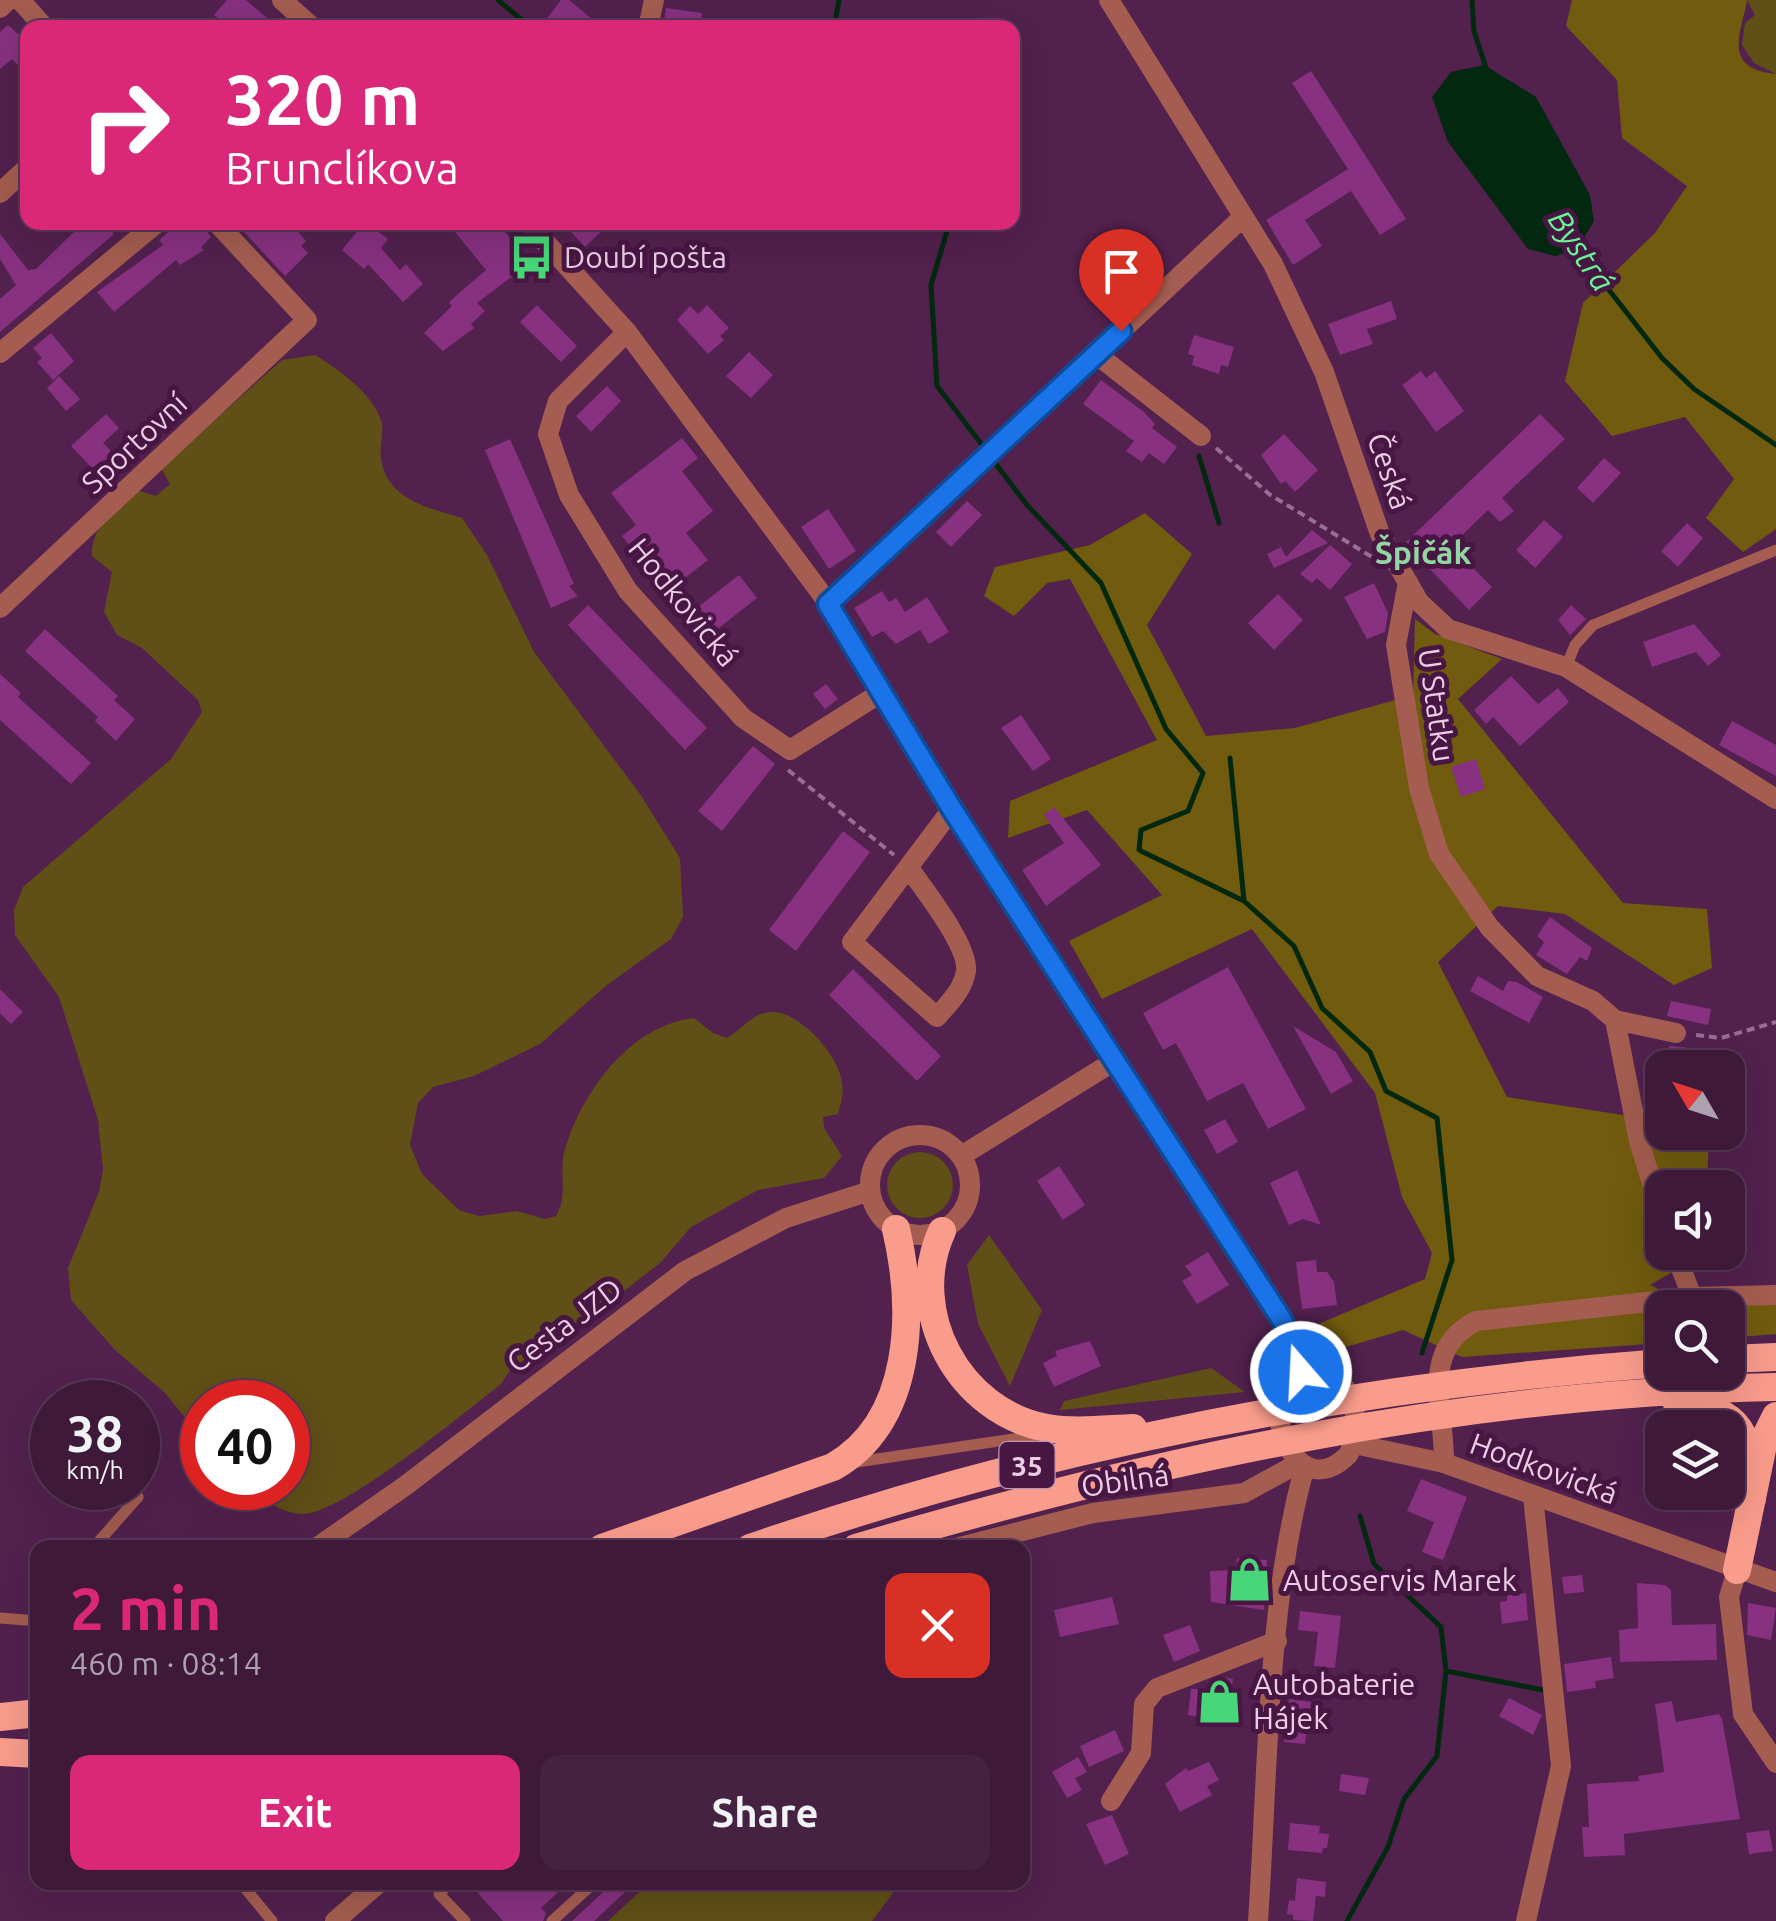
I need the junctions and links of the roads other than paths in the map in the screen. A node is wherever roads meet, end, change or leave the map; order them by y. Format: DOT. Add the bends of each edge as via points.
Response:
graph roads {
  1 [pos="8,0"];
  2 [pos="20,0"];
  3 [pos="282,0"];
  4 [pos="1109,0"];
  5 [pos="0,8"];
  6 [pos="39,20"];
  7 [pos="304,20"];
  8 [pos="20,175"];
  9 [pos="0,193"];
  10 [pos="1243,217"];
  11 [pos="148,230"];
  12 [pos="223,230"];
  13 [pos="533,230"];
  14 [pos="627,332"];
  15 [pos="0,353"];
  16 [pos="1096,354"];
  17 [pos="1201,436"];
  18 [pos="1776,550"];
  19 [pos="1408,582"];
  20 [pos="828,604"];
  21 [pos="0,608"];
  22 [pos="1566,667"];
  23 [pos="882,692"];
  24 [pos="1776,799"];
  25 [pos="952,809"];
  26 [pos="909,868"];
  27 [pos="1615,1020"];
  28 [pos="1676,1033"];
  29 [pos="1116,1060"];
  30 [pos="962,1156"];
  31 [pos="1648,1170"];
  32 [pos="870,1191"];
  33 [pos="896,1229"];
  34 [pos="942,1231"];
  35 [pos="1776,1295"];
  36 [pos="1745,1296"];
  37 [pos="1645,1302"];
  38 [pos="1776,1357"];
  39 [pos="1745,1358"];
  40 [pos="1645,1365"];
  41 [pos="1307,1370"];
  42 [pos="1776,1387"];
  43 [pos="1581,1399"];
  44 [pos="1776,1416"];
  45 [pos="1210,1424"];
  46 [pos="1084,1430"];
  47 [pos="1354,1444"];
  48 [pos="1444,1463"];
  49 [pos="1301,1465"];
  50 [pos="833,1467"];
  51 [pos="1532,1496"];
  52 [pos="1752,1499"];
  53 [pos="127,1510"];
  54 [pos="100,1540"];
  55 [pos="327,1540"];
  56 [pos="625,1540"];
  57 [pos="776,1540"];
  58 [pos="883,1540"];
  59 [pos="987,1540"];
  60 [pos="1738,1570"];
  61 [pos="1776,1582"];
  62 [pos="0,1618"];
  63 [pos="30,1620"];
  64 [pos="1277,1641"];
  65 [pos="30,1714"];
  66 [pos="0,1719"];
  67 [pos="30,1722"];
  68 [pos="0,1752"];
  69 [pos="30,1754"];
  70 [pos="1776,1763"];
  71 [pos="1111,1801"];
  72 [pos="247,1890"];
  73 [pos="371,1890"];
  74 [pos="442,1890"];
  75 [pos="586,1890"];
  76 [pos="272,1921"];
  77 [pos="335,1921"];
  78 [pos="465,1921"];
  79 [pos="552,1921"];
  80 [pos="1258,1921"];
  81 [pos="1526,1921"];
  1 -- 5 [label="street"];
  2 -- 6 [label="street"];
  3 -- 7 [label="street"];
  4 -- 10 [label="street, Česká"];
  8 -- 9 [label="street"];
  10 -- 16 [label="street"];
  10 -- 19 [label="street, Česká" via="1324,372 1380,534"];
  11 -- 15 [label="street"];
  12 -- 21 [label="street, Sportovní" via="307,320"];
  13 -- 14 [label="street"];
  14 -- 20 [label="street"];
  14 -- 23 [label="street, Hodkovická" via="558,401 548,434 569,495 628,591 743,718 790,750"];
  16 -- 17 [label="street"];
  16 -- 20 [label="street"];
  18 -- 22 [label="lane" via="1593,625"];
  19 -- 22 [label="street, Česká" via="1448,629"];
  19 -- 27 [label="street, U Statku" via="1396,645 1404,716 1439,854 1490,928 1537,976 1593,1001"];
  20 -- 23 [label="street"];
  22 -- 24 [label="street, Česká"];
  23 -- 25 [label="street"];
  25 -- 26 [label="street"];
  25 -- 29 [label="street"];
  26 -- 26 [label="street" via="852,942 936,1017 960,990 967,968 961,947"];
  27 -- 28 [label="street, U Statku"];
  27 -- 31 [label="street"];
  29 -- 30 [label="street"];
  29 -- 41 [label="street"];
  30 -- 32 [label="street" via="943,1140 908,1136 879,1157"];
  30 -- 34 [label="street" via="970,1180 967,1204"];
  32 -- 33 [label="street" via="878,1213"];
  32 -- 55 [label="street, Cesta JZD" via="774,1223 685,1271"];
  33 -- 34 [label="street" via="918,1236"];
  33 -- 50 [label="highway" via="905,1280 895,1392 873,1435"];
  34 -- 46 [label="highway" via="929,1267 931,1310 950,1362 1008,1412 1047,1428"];
  35 -- 36 [label="street"];
  37 -- 48 [label="street" via="1497,1317 1463,1328 1439,1359"];
  38 -- 39 [label="highway"];
  40 -- 45 [label="highway, 35" via="1481,1380"];
  41 -- 47 [label="street" via="1332,1373 1346,1386"];
  41 -- 49 [label="street" via="1286,1382 1279,1400 1284,1443"];
  42 -- 43 [label="highway, 35"];
  43 -- 52 [label="highway" via="1722,1413 1744,1435"];
  43 -- 58 [label="highway, 35" via="1215,1453"];
  44 -- 52 [label="highway"];
  45 -- 46 [label="highway"];
  45 -- 57 [label="highway, 35" via="998,1471"];
  46 -- 50 [label="lane"];
  47 -- 48 [label="street, Hodkovická"];
  47 -- 49 [label="street" via="1334,1466"];
  48 -- 51 [label="street, Hodkovická"];
  49 -- 59 [label="street, Obilná" via="1244,1493 1093,1513"];
  49 -- 64 [label="street"];
  50 -- 56 [label="highway"];
  51 -- 60 [label="street, Hodkovická"];
  51 -- 81 [label="street" via="1561,1766"];
  52 -- 60 [label="highway"];
  53 -- 54 [label="lane"];
  60 -- 61 [label="street, Hodkovická"];
  60 -- 70 [label="street" via="1729,1597 1742,1714"];
  62 -- 63 [label="lane"];
  64 -- 71 [label="street" via="1157,1688 1144,1704 1141,1753"];
  64 -- 80 [label="street"];
  65 -- 66 [label="highway"];
  66 -- 67 [label="highway"];
  68 -- 69 [label="highway"];
  72 -- 76 [label="lane"];
  73 -- 77 [label="street"];
  74 -- 78 [label="lane" via="438,1894"];
  75 -- 79 [label="lane"];
}
